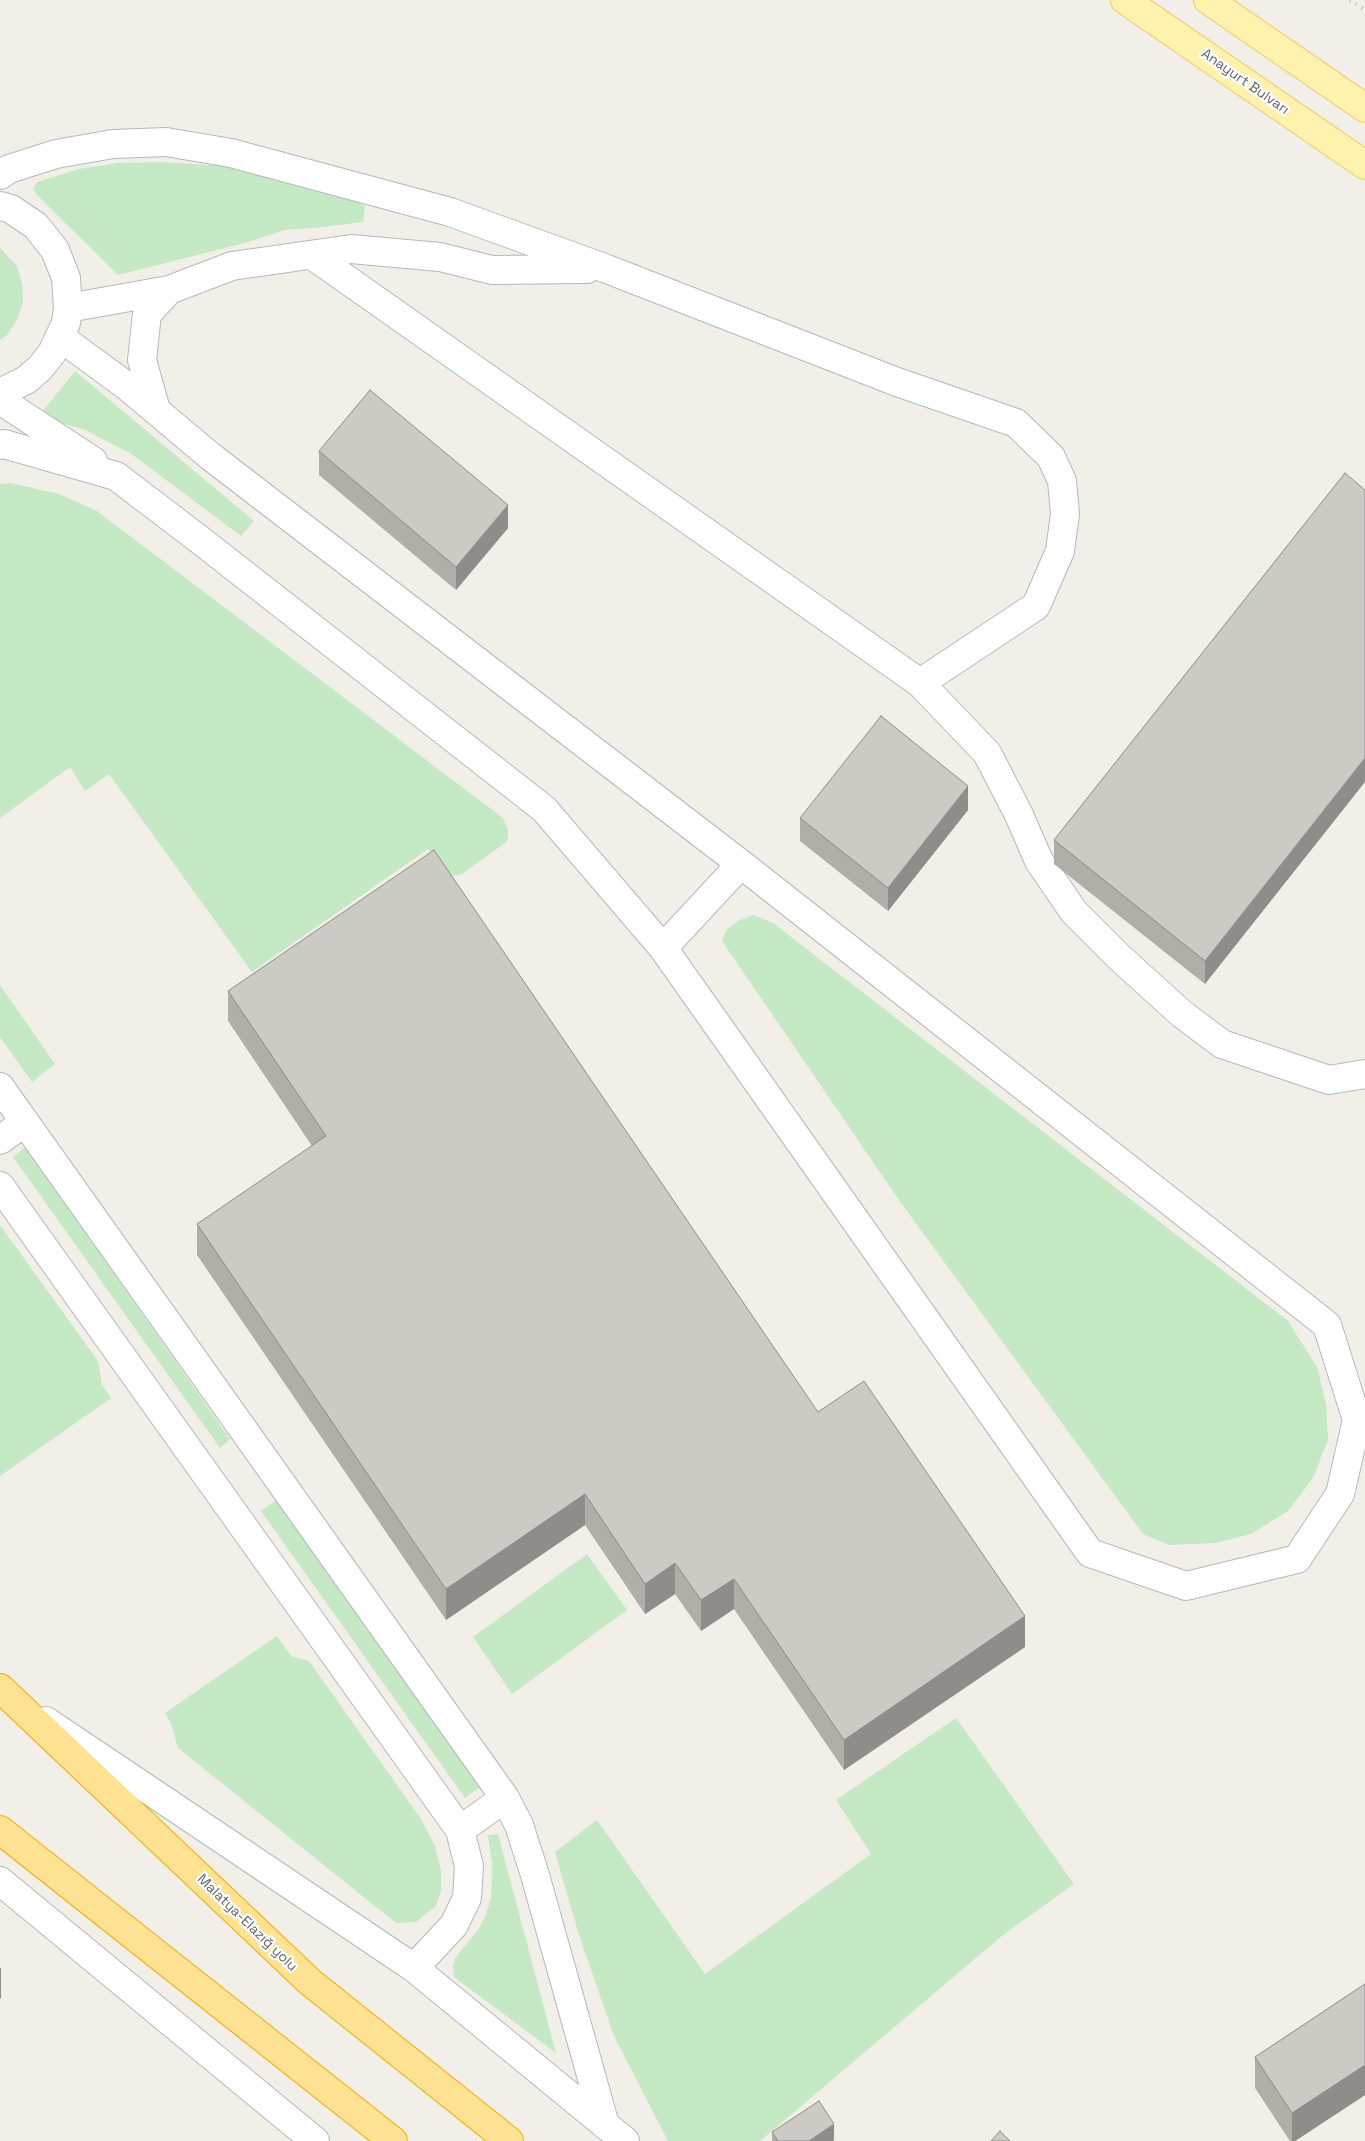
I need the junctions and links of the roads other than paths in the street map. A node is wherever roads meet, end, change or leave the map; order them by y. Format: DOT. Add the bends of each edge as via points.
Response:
graph roads {
  1 [pos="1125,0"];
  2 [pos="1208,0"];
  3 [pos="1365,108"];
  4 [pos="1365,165"];
  5 [pos="0,175"];
  6 [pos="0,206"];
  7 [pos="312,255"];
  8 [pos="608,269"];
  9 [pos="168,290"];
  10 [pos="68,308"];
  11 [pos="60,337"];
  12 [pos="0,393"];
  13 [pos="0,400"];
  14 [pos="156,410"];
  15 [pos="0,445"];
  16 [pos="116,476"];
  17 [pos="920,683"];
  18 [pos="741,864"];
  19 [pos="663,948"];
  20 [pos="1365,1074"];
  21 [pos="0,1087"];
  22 [pos="25,1122"];
  23 [pos="0,1140"];
  24 [pos="0,1186"];
  25 [pos="7,1694"];
  26 [pos="506,1798"];
  27 [pos="0,1830"];
  28 [pos="460,1830"];
  29 [pos="0,1881"];
  30 [pos="414,1968"];
  31 [pos="615,2133"];
  32 [pos="314,2141"];
  33 [pos="393,2141"];
  34 [pos="509,2141"];
  1 -- 4 [label="main road, Anayurt Bulvarı"];
  2 -- 3 [label="main road"];
  5 -- 8 [label="street" via="56,154 113,144 166,142 231,153 450,212"];
  6 -- 10 [label="street" via="11,209 36,226 55,250 66,278"];
  7 -- 8 [label="street" via="351,249 440,257 492,270"];
  7 -- 9 [label="street" via="232,266"];
  7 -- 17 [label="street"];
  8 -- 17 [label="street" via="897,382 1016,423 1051,457 1062,481 1065,514 1060,551 1036,606"];
  9 -- 10 [label="street"];
  9 -- 14 [label="street" via="147,314 142,360"];
  10 -- 11 [label="street"];
  11 -- 12 [label="street" via="40,368 26,380"];
  11 -- 14 [label="street"];
  13 -- 16 [label="street"];
  14 -- 18 [label="street" via="210,456"];
  15 -- 16 [label="street"];
  16 -- 19 [label="street" via="544,809"];
  17 -- 20 [label="street" via="987,753 1039,861 1074,912 1182,1014 1222,1044 1329,1080"];
  18 -- 19 [label="street"];
  18 -- 19 [label="street" via="1327,1325 1357,1420 1340,1494 1297,1559 1186,1586 1090,1553"];
  21 -- 22 [label="street"];
  22 -- 23 [label="street"];
  22 -- 26 [label="street"];
  24 -- 28 [label="street"];
  25 -- 30 [label="street"];
  25 -- 34 [label="highway, Malatya-Elazığ yolu" via="310,1982"];
  26 -- 28 [label="street"];
  26 -- 31 [label="street" via="519,1825"];
  27 -- 33 [label="highway"];
  28 -- 30 [label="street" via="469,1866 467,1898 454,1925"];
  29 -- 32 [label="street"];
  30 -- 31 [label="street"];
}
